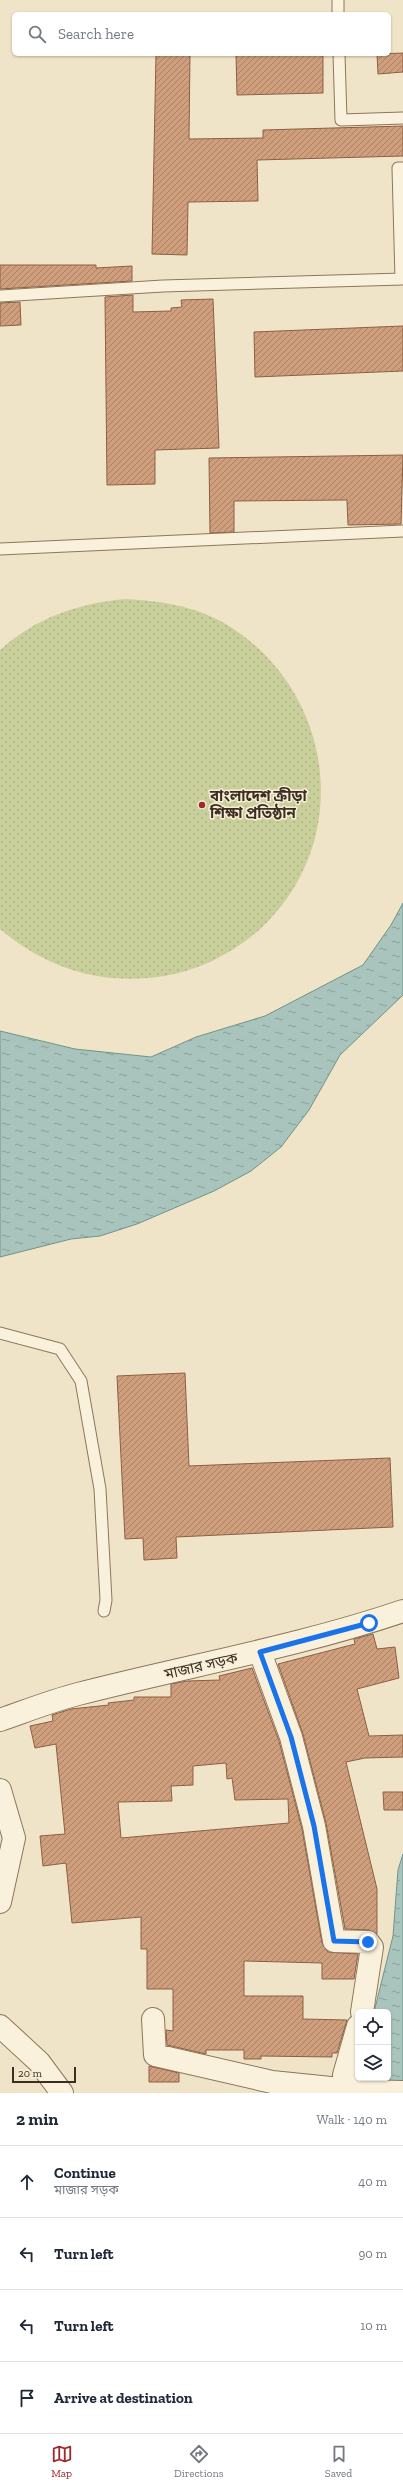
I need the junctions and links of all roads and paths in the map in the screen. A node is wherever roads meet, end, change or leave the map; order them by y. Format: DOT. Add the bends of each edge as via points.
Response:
graph roads {
  1 [pos="338,0"];
  2 [pos="338,12"];
  3 [pos="339,56"];
  4 [pos="403,118"];
  5 [pos="403,168"];
  6 [pos="402,279"];
  7 [pos="0,296"];
  8 [pos="403,531"];
  9 [pos="0,549"];
  10 [pos="0,1333"];
  11 [pos="104,1611"];
  12 [pos="403,1611"];
  13 [pos="260,1652"];
  14 [pos="0,1720"];
  15 [pos="0,1790"];
  16 [pos="0,1902"];
  17 [pos="362,2009"];
  18 [pos="153,2019"];
  19 [pos="0,2026"];
  20 [pos="355,2036"];
  21 [pos="360,2091"];
  22 [pos="403,2092"];
  23 [pos="62,2093"];
  1 -- 2 [label="lane"];
  3 -- 4 [label="lane" via="341,120"];
  5 -- 6 [label="lane" via="398,168"];
  6 -- 7 [label="lane" via="163,286"];
  8 -- 9 [label="lane"];
  10 -- 11 [label="lane" via="60,1349 81,1381 100,1490 106,1600"];
  12 -- 13 [label="street, মাজার সড়ক" via="369,1623"];
  13 -- 14 [label="street, মাজার সড়ক" via="77,1695"];
  13 -- 17 [label="street" via="291,1737 314,1826 334,1941 368,1942 372,1947"];
  15 -- 16 [label="street" via="14,1838"];
  18 -- 21 [label="street" via="155,2055 272,2082"];
  19 -- 23 [label="street" via="39,2062"];
  20 -- 21 [label="street" via="344,2075"];
  21 -- 22 [label="street"];
}
